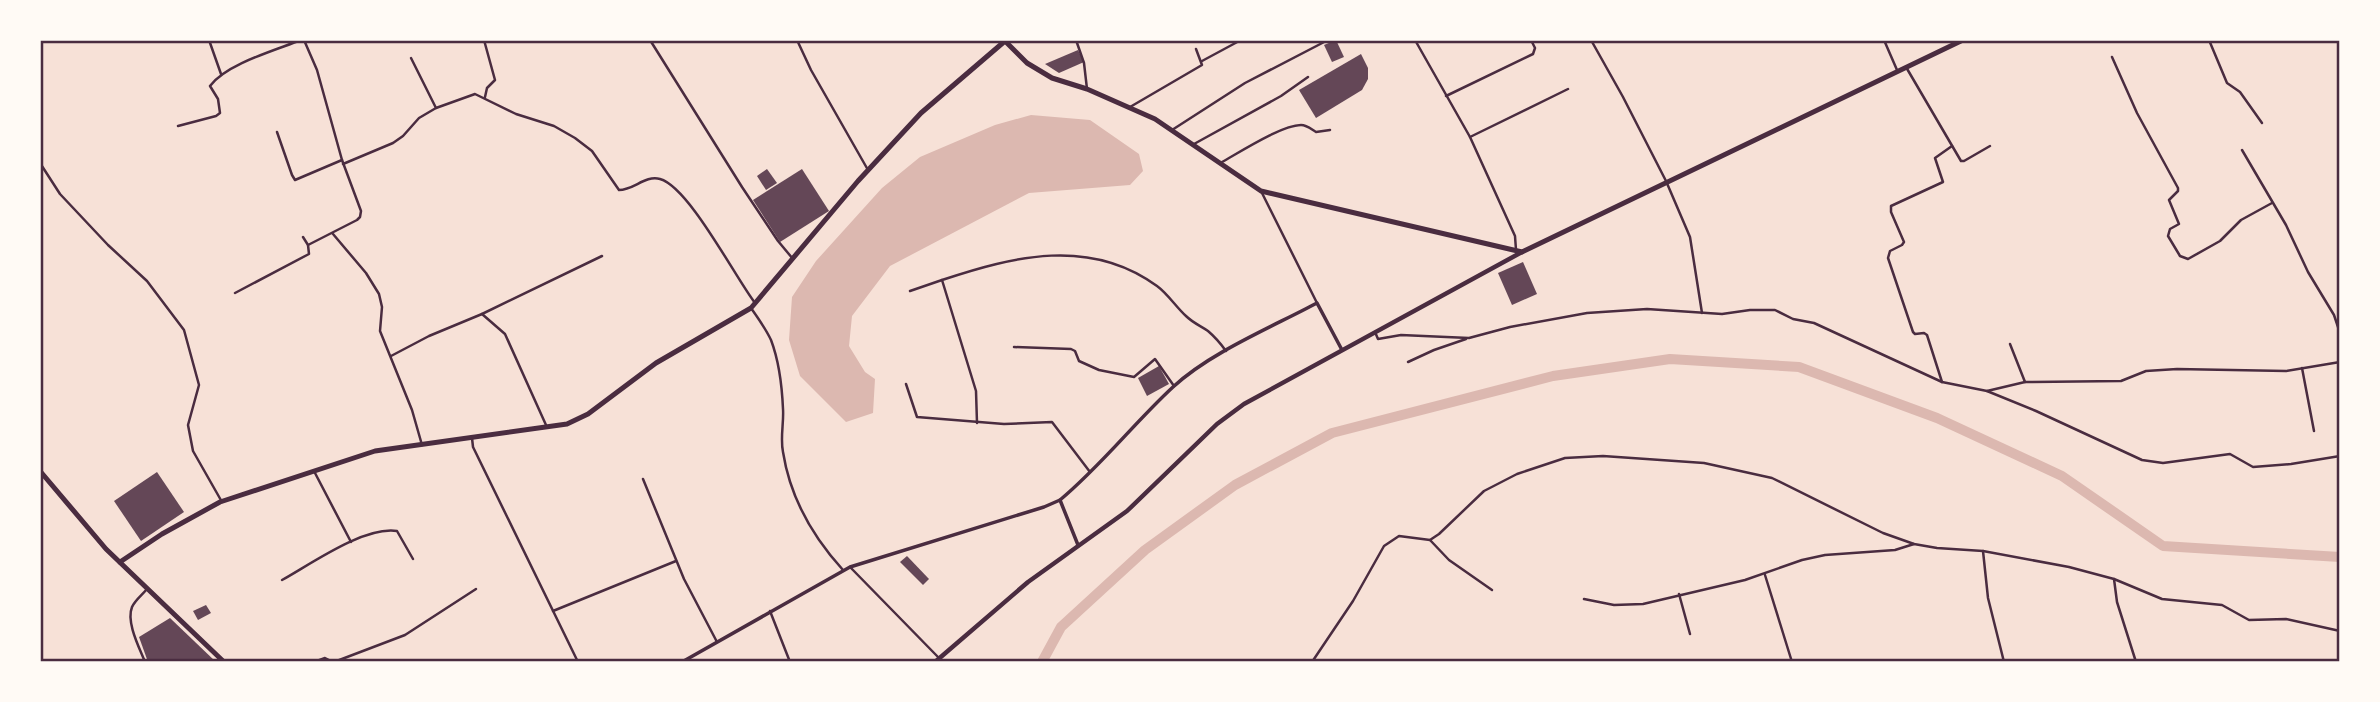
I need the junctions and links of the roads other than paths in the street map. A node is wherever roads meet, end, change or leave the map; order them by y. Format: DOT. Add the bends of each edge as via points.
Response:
graph roads {
  1 [pos="209,40"];
  2 [pos="303,40"];
  3 [pos="484,40"];
  4 [pos="650,40"];
  5 [pos="797,40"];
  6 [pos="1076,40"];
  7 [pos="1241,40"];
  8 [pos="1328,40"];
  9 [pos="1415,40"];
  10 [pos="1531,40"];
  11 [pos="1591,40"];
  12 [pos="1884,40"];
  13 [pos="1964,40"];
  14 [pos="2209,40"];
  15 [pos="1004,41"];
  16 [pos="1196,49"];
  17 [pos="2112,57"];
  18 [pos="411,58"];
  19 [pos="1202,61"];
  20 [pos="1906,67"];
  21 [pos="1897,70"];
  22 [pos="221,74"];
  23 [pos="1308,78"];
  24 [pos="1087,89"];
  25 [pos="1568,89"];
  26 [pos="1446,96"];
  27 [pos="485,97"];
  28 [pos="1130,107"];
  29 [pos="436,108"];
  30 [pos="2262,123"];
  31 [pos="178,126"];
  32 [pos="1171,130"];
  33 [pos="1330,130"];
  34 [pos="278,132"];
  35 [pos="1470,137"];
  36 [pos="1194,144"];
  37 [pos="1952,146"];
  38 [pos="1990,146"];
  39 [pos="2242,150"];
  40 [pos="342,162"];
  41 [pos="40,163"];
  42 [pos="1221,163"];
  43 [pos="868,170"];
  44 [pos="1666,181"];
  45 [pos="1261,191"];
  46 [pos="2272,203"];
  47 [pos="332,233"];
  48 [pos="303,237"];
  49 [pos="308,245"];
  50 [pos="1519,251"];
  51 [pos="602,256"];
  52 [pos="793,259"];
  53 [pos="942,280"];
  54 [pos="910,291"];
  55 [pos="235,293"];
  56 [pos="1317,303"];
  57 [pos="753,305"];
  58 [pos="1702,313"];
  59 [pos="482,314"];
  60 [pos="1375,332"];
  61 [pos="2340,333"];
  62 [pos="1469,338"];
  63 [pos="2010,344"];
  64 [pos="1014,347"];
  65 [pos="1342,350"];
  66 [pos="1226,351"];
  67 [pos="390,356"];
  68 [pos="1408,362"];
  69 [pos="2340,362"];
  70 [pos="2302,368"];
  71 [pos="1942,382"];
  72 [pos="2025,382"];
  73 [pos="906,384"];
  74 [pos="1174,386"];
  75 [pos="1987,391"];
  76 [pos="977,423"];
  77 [pos="547,428"];
  78 [pos="2314,431"];
  79 [pos="472,438"];
  80 [pos="422,445"];
  81 [pos="2340,456"];
  82 [pos="314,470"];
  83 [pos="40,471"];
  84 [pos="1090,472"];
  85 [pos="643,479"];
  86 [pos="1059,500"];
  87 [pos="222,502"];
  88 [pos="1430,540"];
  89 [pos="351,542"];
  90 [pos="1914,544"];
  91 [pos="1078,545"];
  92 [pos="1983,551"];
  93 [pos="413,559"];
  94 [pos="676,561"];
  95 [pos="120,562"];
  96 [pos="850,567"];
  97 [pos="843,570"];
  98 [pos="1765,574"];
  99 [pos="2114,579"];
  100 [pos="282,580"];
  101 [pos="148,589"];
  102 [pos="476,589"];
  103 [pos="1492,590"];
  104 [pos="1679,594"];
  105 [pos="1584,599"];
  106 [pos="553,611"];
  107 [pos="770,611"];
  108 [pos="2340,631"];
  109 [pos="1690,634"];
  110 [pos="717,642"];
  111 [pos="937,660"];
  112 [pos="145,662"];
  113 [pos="224,662"];
  114 [pos="314,662"];
  115 [pos="333,662"];
  116 [pos="578,662"];
  117 [pos="682,662"];
  118 [pos="790,662"];
  119 [pos="1312,662"];
  120 [pos="1792,662"];
  121 [pos="2004,662"];
  122 [pos="2136,662"];
  1 -- 22 [label="street"];
  2 -- 22 [label="street"];
  2 -- 40 [label="street" via="317,70"];
  3 -- 27 [label="street" via="495,80"];
  4 -- 52 [label="street"];
  5 -- 43 [label="street"];
  6 -- 24 [label="street"];
  7 -- 19 [label="street"];
  8 -- 32 [label="street" via="1245,83"];
  9 -- 26 [label="street"];
  10 -- 26 [label="street" via="1533,54"];
  11 -- 44 [label="street"];
  12 -- 21 [label="street"];
  13 -- 20 [label="highway"];
  14 -- 30 [label="street" via="2227,83 2240,92"];
  15 -- 24 [label="highway" via="1052,78"];
  15 -- 43 [label="highway" via="921,113"];
  16 -- 19 [label="street"];
  17 -- 46 [label="street" via="2178,188 2169,200 2179,224 2168,236 2180,256 2188,259 2220,241 2233,227"];
  18 -- 29 [label="street"];
  19 -- 28 [label="street"];
  20 -- 21 [label="highway"];
  20 -- 37 [label="street"];
  21 -- 44 [label="highway"];
  22 -- 31 [label="street" via="210,86 219,113"];
  23 -- 36 [label="street"];
  24 -- 28 [label="highway"];
  25 -- 35 [label="street"];
  26 -- 35 [label="street"];
  27 -- 29 [label="street" via="472,94"];
  27 -- 57 [label="street" via="575,138 592,151 619,190 651,178 667,182 708,229"];
  28 -- 32 [label="highway"];
  29 -- 40 [label="street" via="393,143"];
  32 -- 36 [label="highway"];
  33 -- 42 [label="street" via="1316,132 1294,126"];
  34 -- 40 [label="street" via="295,180"];
  35 -- 50 [label="street"];
  36 -- 42 [label="highway"];
  37 -- 38 [label="street" via="1964,161"];
  37 -- 71 [label="street" via="1935,158 1944,182 1891,206 1904,242 1888,258 1913,332 1927,335"];
  39 -- 46 [label="street"];
  40 -- 47 [label="street" via="361,211 360,217"];
  41 -- 87 [label="street" via="60,194 147,281 184,330 199,385 188,425 193,451"];
  42 -- 45 [label="highway"];
  43 -- 52 [label="highway"];
  44 -- 50 [label="highway"];
  44 -- 58 [label="street" via="1690,237"];
  45 -- 50 [label="highway"];
  45 -- 56 [label="street"];
  46 -- 61 [label="street"];
  47 -- 49 [label="street"];
  47 -- 67 [label="street" via="379,294 380,331"];
  48 -- 49 [label="street"];
  49 -- 55 [label="street" via="306,257"];
  50 -- 60 [label="main road"];
  51 -- 59 [label="street"];
  52 -- 57 [label="highway"];
  53 -- 54 [label="street"];
  53 -- 66 [label="street" via="1017,258 1048,254 1111,262 1159,287"];
  53 -- 76 [label="street" via="975,391"];
  56 -- 65 [label="street"];
  56 -- 66 [label="street"];
  57 -- 77 [label="highway" via="656,363 588,414"];
  57 -- 97 [label="street" via="778,363 782,451 795,495 820,544"];
  58 -- 62 [label="street" via="1647,309 1587,313"];
  58 -- 71 [label="street" via="1775,310 1814,323"];
  59 -- 67 [label="street"];
  59 -- 77 [label="street" via="505,334"];
  60 -- 62 [label="street" via="1378,340 1401,335"];
  60 -- 65 [label="main road"];
  62 -- 68 [label="street"];
  63 -- 72 [label="street"];
  64 -- 74 [label="street" via="1071,349 1079,360 1099,370 1134,377 1155,359"];
  65 -- 91 [label="main road" via="1244,404 1127,510"];
  66 -- 74 [label="street"];
  67 -- 80 [label="street"];
  69 -- 70 [label="street"];
  70 -- 72 [label="street" via="2177,369 2146,371 2121,381"];
  70 -- 78 [label="street"];
  71 -- 75 [label="street"];
  72 -- 75 [label="street"];
  73 -- 76 [label="street" via="917,417"];
  74 -- 84 [label="street"];
  75 -- 81 [label="street" via="2142,460 2163,463 2230,454 2253,467"];
  76 -- 84 [label="street" via="1052,422"];
  77 -- 79 [label="highway"];
  79 -- 80 [label="highway"];
  79 -- 106 [label="street"];
  80 -- 82 [label="highway" via="374,452"];
  82 -- 87 [label="highway"];
  82 -- 89 [label="street"];
  83 -- 95 [label="highway"];
  84 -- 86 [label="street"];
  85 -- 94 [label="street"];
  86 -- 91 [label="street"];
  86 -- 96 [label="street"];
  87 -- 95 [label="highway"];
  88 -- 90 [label="street" via="1484,491 1517,474 1565,458 1603,456 1704,463 1772,478"];
  88 -- 103 [label="street" via="1449,560"];
  88 -- 119 [label="street" via="1399,536 1384,546"];
  89 -- 93 [label="street" via="376,532 397,531"];
  89 -- 100 [label="street"];
  90 -- 92 [label="street"];
  90 -- 98 [label="street" via="1895,550 1825,555"];
  91 -- 111 [label="main road"];
  92 -- 99 [label="street"];
  92 -- 121 [label="street" via="1988,598"];
  94 -- 106 [label="street"];
  94 -- 110 [label="street"];
  95 -- 101 [label="highway"];
  96 -- 97 [label="street"];
  96 -- 111 [label="street"];
  97 -- 107 [label="street"];
  98 -- 104 [label="street"];
  98 -- 120 [label="street"];
  99 -- 108 [label="street" via="2162,599 2222,605 2249,620 2286,619"];
  99 -- 122 [label="street"];
  101 -- 112 [label="street" via="130,611"];
  101 -- 113 [label="highway"];
  102 -- 115 [label="street" via="405,635"];
  104 -- 105 [label="street" via="1643,604"];
  104 -- 109 [label="street"];
  106 -- 116 [label="street"];
  107 -- 110 [label="street"];
  107 -- 118 [label="street"];
  110 -- 117 [label="street"];
  114 -- 115 [label="street" via="325,658"];
}
